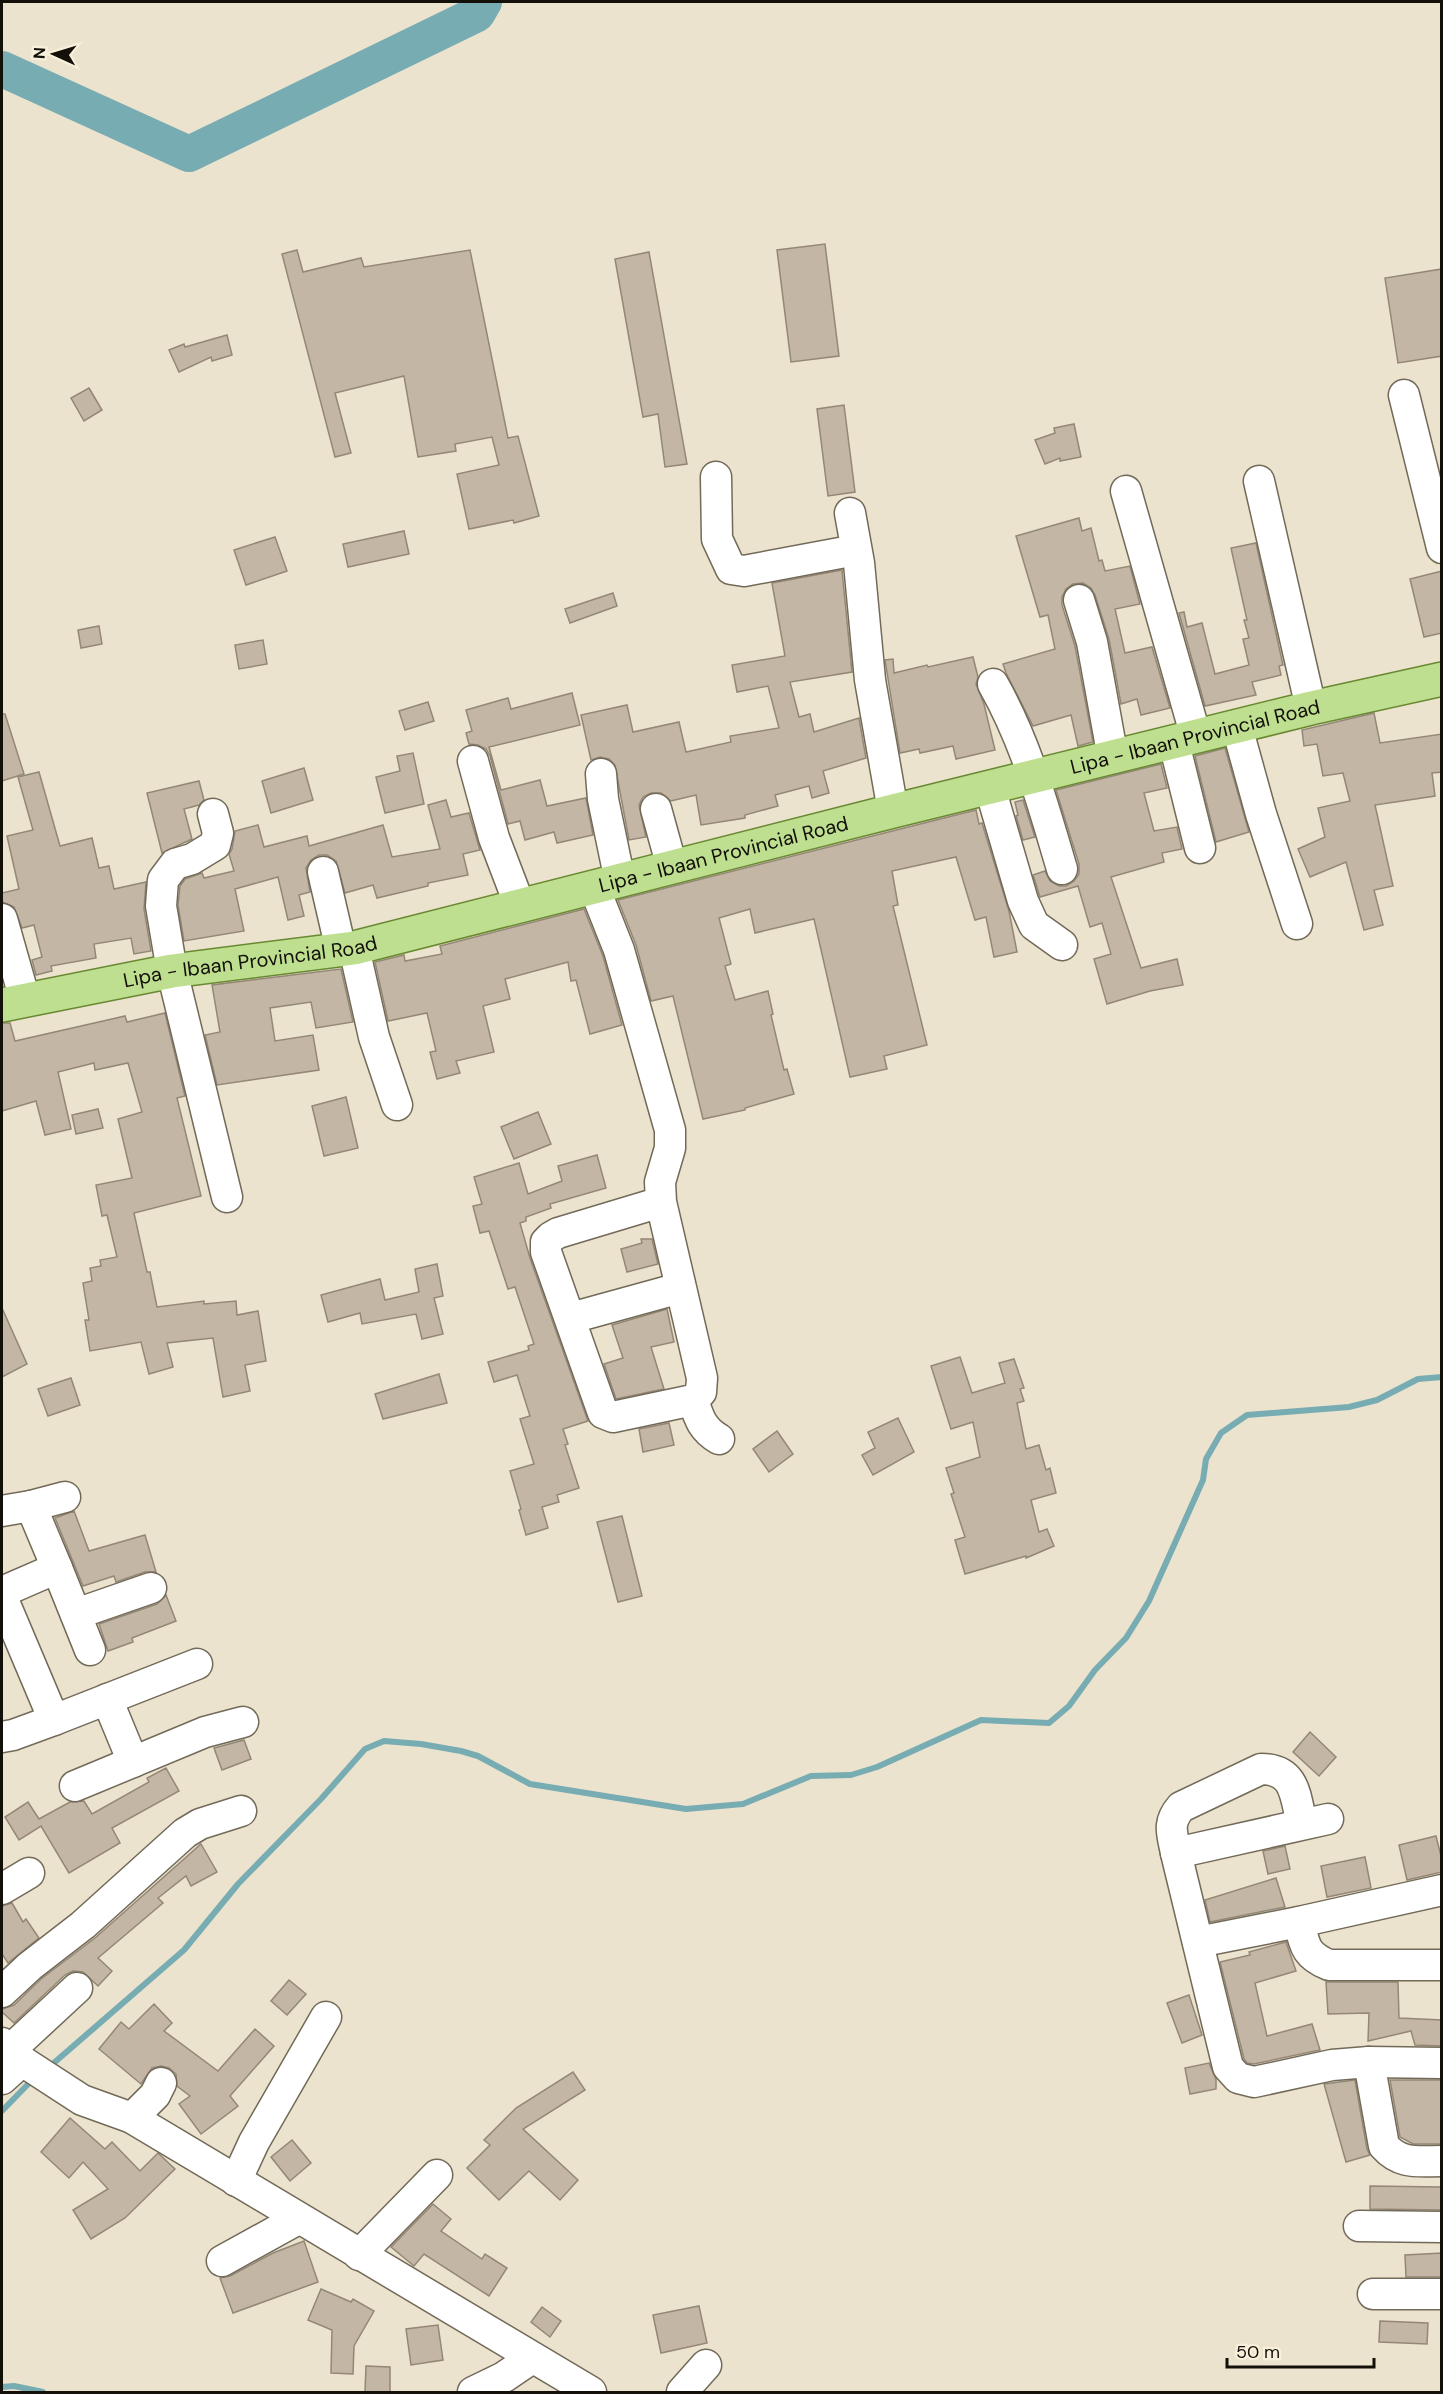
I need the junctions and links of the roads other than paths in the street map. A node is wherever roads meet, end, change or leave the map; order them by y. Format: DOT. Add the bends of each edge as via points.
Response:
graph roads {
  1 [pos="1404,394"];
  2 [pos="716,477"];
  3 [pos="1258,482"];
  4 [pos="1126,491"];
  5 [pos="850,513"];
  6 [pos="1442,548"];
  7 [pos="856,550"];
  8 [pos="1080,600"];
  9 [pos="1442,679"];
  10 [pos="993,684"];
  11 [pos="1311,708"];
  12 [pos="1238,727"];
  13 [pos="1185,740"];
  14 [pos="1113,758"];
  15 [pos="473,761"];
  16 [pos="602,774"];
  17 [pos="1035,777"];
  18 [pos="990,788"];
  19 [pos="656,809"];
  20 [pos="892,811"];
  21 [pos="213,814"];
  22 [pos="1200,848"];
  23 [pos="672,867"];
  24 [pos="1062,869"];
  25 [pos="323,872"];
  26 [pos="607,884"];
  27 [pos="520,906"];
  28 [pos="2,919"];
  29 [pos="1297,924"];
  30 [pos="1062,945"];
  31 [pos="348,949"];
  32 [pos="172,971"];
  33 [pos="13,1002"];
  34 [pos="397,1105"];
  35 [pos="227,1197"];
  36 [pos="660,1202"];
  37 [pos="680,1288"];
  38 [pos="571,1318"];
  39 [pos="693,1400"];
  40 [pos="719,1438"];
  41 [pos="65,1497"];
  42 [pos="31,1506"];
  43 [pos="2,1511"];
  44 [pos="57,1568"];
  45 [pos="151,1588"];
  46 [pos="2,1592"];
  47 [pos="2,1597"];
  48 [pos="76,1614"];
  49 [pos="90,1650"];
  50 [pos="197,1664"];
  51 [pos="107,1699"];
  52 [pos="54,1720"];
  53 [pos="243,1722"];
  54 [pos="2,1737"];
  55 [pos="133,1762"];
  56 [pos="75,1786"];
  57 [pos="241,1811"];
  58 [pos="1176,1853"];
  59 [pos="29,1873"];
  60 [pos="2,1889"];
  61 [pos="1442,1890"];
  62 [pos="1299,1922"];
  63 [pos="1198,1942"];
  64 [pos="1442,1965"];
  65 [pos="77,1988"];
  66 [pos="2,1992"];
  67 [pos="326,2017"];
  68 [pos="1369,2062"];
  69 [pos="1442,2063"];
  70 [pos="19,2064"];
  71 [pos="161,2083"];
  72 [pos="132,2118"];
  73 [pos="1442,2161"];
  74 [pos="437,2175"];
  75 [pos="236,2181"];
  76 [pos="298,2218"];
  77 [pos="1359,2226"];
  78 [pos="1442,2227"];
  79 [pos="359,2255"];
  80 [pos="222,2261"];
  81 [pos="1373,2294"];
  82 [pos="1442,2294"];
  83 [pos="532,2358"];
  84 [pos="706,2365"];
  85 [pos="473,2392"];
  86 [pos="591,2392"];
  87 [pos="682,2392"];
  1 -- 6 [label="street"];
  2 -- 7 [label="street" via="717,539 730,569 744,571"];
  3 -- 11 [label="street"];
  4 -- 13 [label="street"];
  5 -- 7 [label="street"];
  7 -- 20 [label="street" via="870,680"];
  8 -- 14 [label="street" via="1092,642"];
  9 -- 11 [label="main road, Lipa - Ibaan Provincial Road"];
  10 -- 17 [label="street" via="1018,732"];
  11 -- 12 [label="main road, Lipa - Ibaan Provincial Road"];
  12 -- 13 [label="main road, Lipa - Ibaan Provincial Road"];
  12 -- 29 [label="street"];
  13 -- 14 [label="main road, Lipa - Ibaan Provincial Road"];
  13 -- 22 [label="street"];
  14 -- 17 [label="main road, Lipa - Ibaan Provincial Road"];
  15 -- 27 [label="street" via="491,829"];
  16 -- 26 [label="street"];
  17 -- 18 [label="main road, Lipa - Ibaan Provincial Road"];
  17 -- 24 [label="street"];
  18 -- 20 [label="main road, Lipa - Ibaan Provincial Road"];
  18 -- 30 [label="street" via="1023,901 1034,925"];
  19 -- 23 [label="street"];
  20 -- 23 [label="main road, Lipa - Ibaan Provincial Road"];
  21 -- 32 [label="street" via="218,832 215,845 175,864 163,880 161,906"];
  23 -- 26 [label="main road, Lipa - Ibaan Provincial Road"];
  25 -- 31 [label="street"];
  26 -- 27 [label="main road, Lipa - Ibaan Provincial Road"];
  26 -- 36 [label="street" via="619,950 670,1130"];
  27 -- 31 [label="main road, Lipa - Ibaan Provincial Road"];
  28 -- 33 [label="street"];
  31 -- 32 [label="main road, Lipa - Ibaan Provincial Road"];
  31 -- 34 [label="street"];
  32 -- 33 [label="main road, Lipa - Ibaan Provincial Road"];
  32 -- 35 [label="street"];
  36 -- 37 [label="street"];
  36 -- 38 [label="street" via="558,1233 546,1242 546,1252"];
  37 -- 38 [label="street"];
  37 -- 39 [label="street" via="702,1378 701,1392"];
  38 -- 39 [label="street" via="606,1416"];
  39 -- 40 [label="street" via="700,1423"];
  41 -- 42 [label="street"];
  42 -- 43 [label="street"];
  42 -- 44 [label="street"];
  44 -- 46 [label="street"];
  44 -- 48 [label="street"];
  45 -- 48 [label="street"];
  47 -- 52 [label="street"];
  48 -- 49 [label="street"];
  50 -- 51 [label="street"];
  51 -- 52 [label="street"];
  51 -- 55 [label="street"];
  52 -- 54 [label="street"];
  53 -- 55 [label="street" via="205,1732"];
  55 -- 56 [label="street"];
  57 -- 66 [label="street" via="185,1833"];
  58 -- 58 [label="street" via="1315,1821 1286,1775 1275,1769 1262,1769 1181,1807 1171,1826"];
  58 -- 63 [label="street"];
  59 -- 60 [label="street"];
  61 -- 62 [label="street"];
  62 -- 63 [label="street"];
  62 -- 64 [label="street" via="1305,1947 1314,1958 1329,1965"];
  63 -- 68 [label="street" via="1228,2067 1238,2078 1254,2082 1332,2065"];
  65 -- 70 [label="street"];
  67 -- 75 [label="street"];
  68 -- 69 [label="street"];
  68 -- 73 [label="street" via="1384,2146 1393,2156 1407,2161"];
  70 -- 72 [label="street" via="82,2100"];
  71 -- 72 [label="street" via="155,2095"];
  72 -- 75 [label="street"];
  74 -- 79 [label="street"];
  75 -- 76 [label="street"];
  76 -- 79 [label="street"];
  76 -- 80 [label="street"];
  77 -- 78 [label="street"];
  79 -- 83 [label="street"];
  81 -- 82 [label="street"];
  83 -- 85 [label="street"];
  83 -- 86 [label="street"];
  84 -- 87 [label="street"];
}
